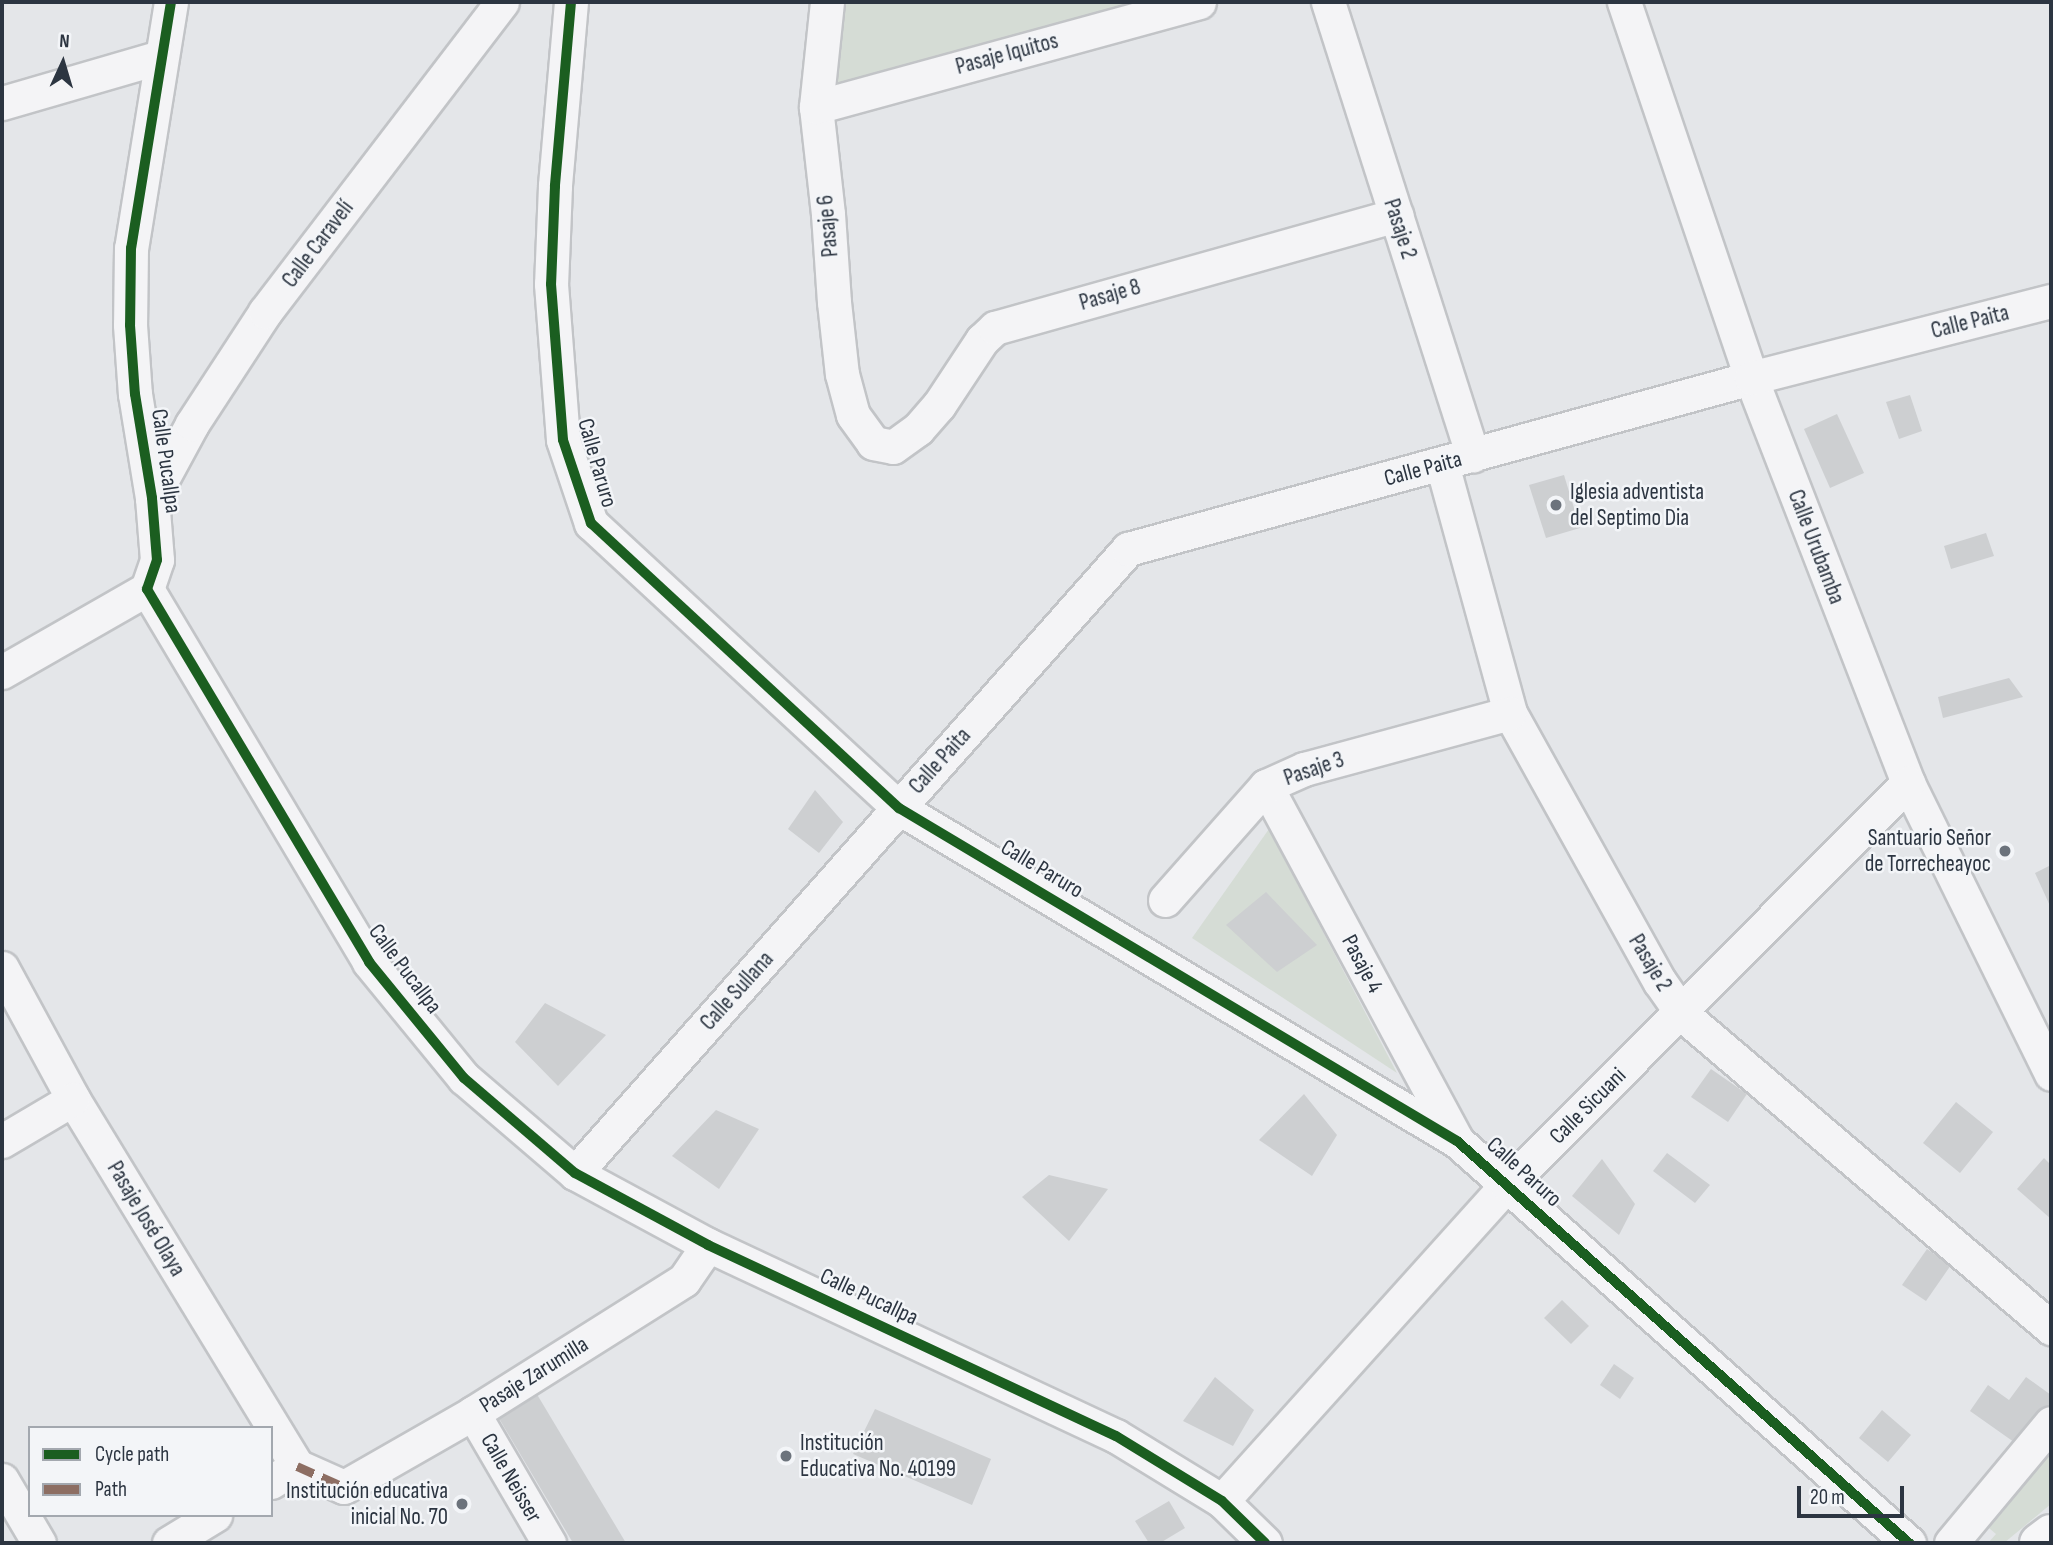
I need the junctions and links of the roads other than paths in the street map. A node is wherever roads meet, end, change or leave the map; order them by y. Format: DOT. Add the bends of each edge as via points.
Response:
graph roads {
  1 [pos="171,2"];
  2 [pos="502,2"];
  3 [pos="570,2"];
  4 [pos="827,2"];
  5 [pos="1199,2"];
  6 [pos="1328,2"];
  7 [pos="1624,2"];
  8 [pos="160,57"];
  9 [pos="2,103"];
  10 [pos="816,107"];
  11 [pos="1396,215"];
  12 [pos="2051,301"];
  13 [pos="1751,377"];
  14 [pos="873,443"];
  15 [pos="1458,460"];
  16 [pos="152,498"];
  17 [pos="147,589"];
  18 [pos="2,672"];
  19 [pos="1510,713"];
  20 [pos="1908,783"];
  21 [pos="1266,786"];
  22 [pos="899,808"];
  23 [pos="1165,900"];
  24 [pos="2,968"];
  25 [pos="1682,1013"];
  26 [pos="2051,1074"];
  27 [pos="73,1099"];
  28 [pos="2,1141"];
  29 [pos="1457,1141"];
  30 [pos="575,1173"];
  31 [pos="1507,1185"];
  32 [pos="708,1245"];
  33 [pos="2051,1328"];
  34 [pos="473,1413"];
  35 [pos="2051,1423"];
  36 [pos="257,1426"];
  37 [pos="273,1454"];
  38 [pos="284,1474"];
  39 [pos="2,1480"];
  40 [pos="1222,1501"];
  41 [pos="212,1517"];
  42 [pos="2051,1534"];
  43 [pos="39,1543"];
  44 [pos="169,1543"];
  45 [pos="548,1543"];
  46 [pos="1265,1543"];
  47 [pos="1909,1543"];
  48 [pos="1951,1543"];
  49 [pos="2039,1543"];
  1 -- 8 [label="street, Calle Pucallpa"];
  2 -- 16 [label="street, Calle Caravelí" via="265,312 192,424"];
  3 -- 22 [label="street, Calle Paruro" via="551,284 563,440 591,523"];
  4 -- 10 [label="street, Pasaje 6"];
  5 -- 10 [label="street, Pasaje Iquitos"];
  6 -- 11 [label="street, Pasaje 2"];
  7 -- 13 [label="street, Calle Urubamba"];
  8 -- 9 [label="street"];
  8 -- 16 [label="street, Calle Pucallpa" via="131,248 135,394"];
  10 -- 14 [label="street, Pasaje 6" via="842,374 853,415"];
  11 -- 14 [label="street, Pasaje 8" via="995,328 918,429 893,447"];
  11 -- 15 [label="street, Pasaje 2"];
  12 -- 13 [label="street, Calle Paita"];
  13 -- 15 [label="street, Calle Paita"];
  13 -- 20 [label="street, Calle Urubamba"];
  15 -- 19 [label="street, Pasaje 2"];
  15 -- 22 [label="street, Calle Paita" via="1128,549"];
  16 -- 17 [label="street, Calle Pucallpa" via="157,560"];
  17 -- 18 [label="street"];
  17 -- 30 [label="street, Calle Pucallpa" via="369,962 464,1078"];
  19 -- 21 [label="street, Pasaje 3" via="1304,769"];
  19 -- 25 [label="street, Pasaje 2" via="1660,982"];
  20 -- 25 [label="street, Calle Sicuani"];
  20 -- 26 [label="street, Calle Urubamba"];
  21 -- 23 [label="street, Pasaje 3"];
  21 -- 29 [label="street, Pasaje 4"];
  22 -- 29 [label="street, Calle Paruro"];
  22 -- 30 [label="street, Calle Sullana"];
  24 -- 27 [label="street, Pasaje José Olaya"];
  25 -- 31 [label="street, Calle Sicuani"];
  25 -- 33 [label="street, Pasaje 2"];
  27 -- 28 [label="street"];
  27 -- 36 [label="street, Pasaje José Olaya"];
  29 -- 31 [label="street, Calle Paruro"];
  30 -- 32 [label="street, Calle Pucallpa"];
  31 -- 40 [label="street, Calle Sicuani"];
  31 -- 47 [label="street, Calle Paruro"];
  32 -- 34 [label="street, Pasaje Zarumilla" via="684,1280"];
  32 -- 40 [label="street, Calle Pucallpa" via="1116,1436"];
  34 -- 38 [label="street, Pasaje Zarumilla" via="344,1487"];
  34 -- 45 [label="street, Calle Neisser"];
  35 -- 48 [label="street"];
  37 -- 38 [label="street, Pasaje José Olaya"];
  39 -- 43 [label="street"];
  40 -- 46 [label="street, Calle Pucallpa"];
  41 -- 44 [label="street"];
  42 -- 49 [label="main road"];
}
